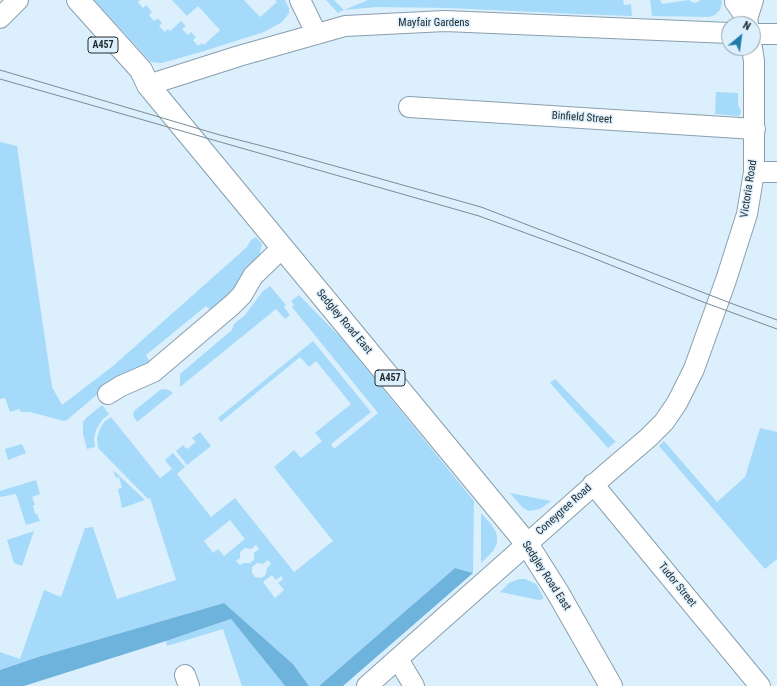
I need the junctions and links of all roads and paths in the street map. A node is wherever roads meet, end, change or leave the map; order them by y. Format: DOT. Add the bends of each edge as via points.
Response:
graph roads {
  1 [pos="18,0"];
  2 [pos="62,0"];
  3 [pos="78,0"];
  4 [pos="300,0"];
  5 [pos="735,0"];
  6 [pos="753,0"];
  7 [pos="743,16"];
  8 [pos="751,16"];
  9 [pos="0,18"];
  10 [pos="761,29"];
  11 [pos="316,33"];
  12 [pos="721,34"];
  13 [pos="777,34"];
  14 [pos="753,56"];
  15 [pos="148,85"];
  16 [pos="409,107"];
  17 [pos="755,129"];
  18 [pos="754,172"];
  19 [pos="777,172"];
  20 [pos="282,248"];
  21 [pos="710,325"];
  22 [pos="108,394"];
  23 [pos="593,484"];
  24 [pos="526,544"];
  25 [pos="398,659"];
  26 [pos="367,686"];
  27 [pos="414,686"];
  28 [pos="611,686"];
  29 [pos="760,686"];
  1 -- 9 [label="street"];
  2 -- 15 [label="main road, A457" via="132,77"];
  3 -- 15 [label="main road, A457" via="141,70"];
  4 -- 11 [label="street"];
  5 -- 7 [label="street"];
  6 -- 8 [label="street"];
  10 -- 13 [label="street"];
  11 -- 12 [label="street, Mayfair Gardens" via="345,26 445,21"];
  11 -- 15 [label="street, Mayfair Gardens"];
  14 -- 17 [label="street, Victoria Road"];
  15 -- 20 [label="main road, Sedgley Road East / A457"];
  16 -- 17 [label="street, Binfield Street"];
  17 -- 18 [label="street, Victoria Road"];
  18 -- 19 [label="street"];
  18 -- 21 [label="street, Victoria Road" via="747,214"];
  20 -- 22 [label="street" via="253,276 242,295 232,305 153,372"];
  20 -- 24 [label="main road, Sedgley Road East / A457"];
  21 -- 23 [label="street, Coneygree Road" via="678,403 648,438"];
  23 -- 24 [label="street, Coneygree Road"];
  23 -- 29 [label="street, Tudor Street"];
  24 -- 25 [label="street, Coneygree Road"];
  24 -- 28 [label="main road, Sedgley Road East / A457" via="558,593"];
  25 -- 26 [label="street, Coneygree Road"];
  25 -- 27 [label="street"];
}
